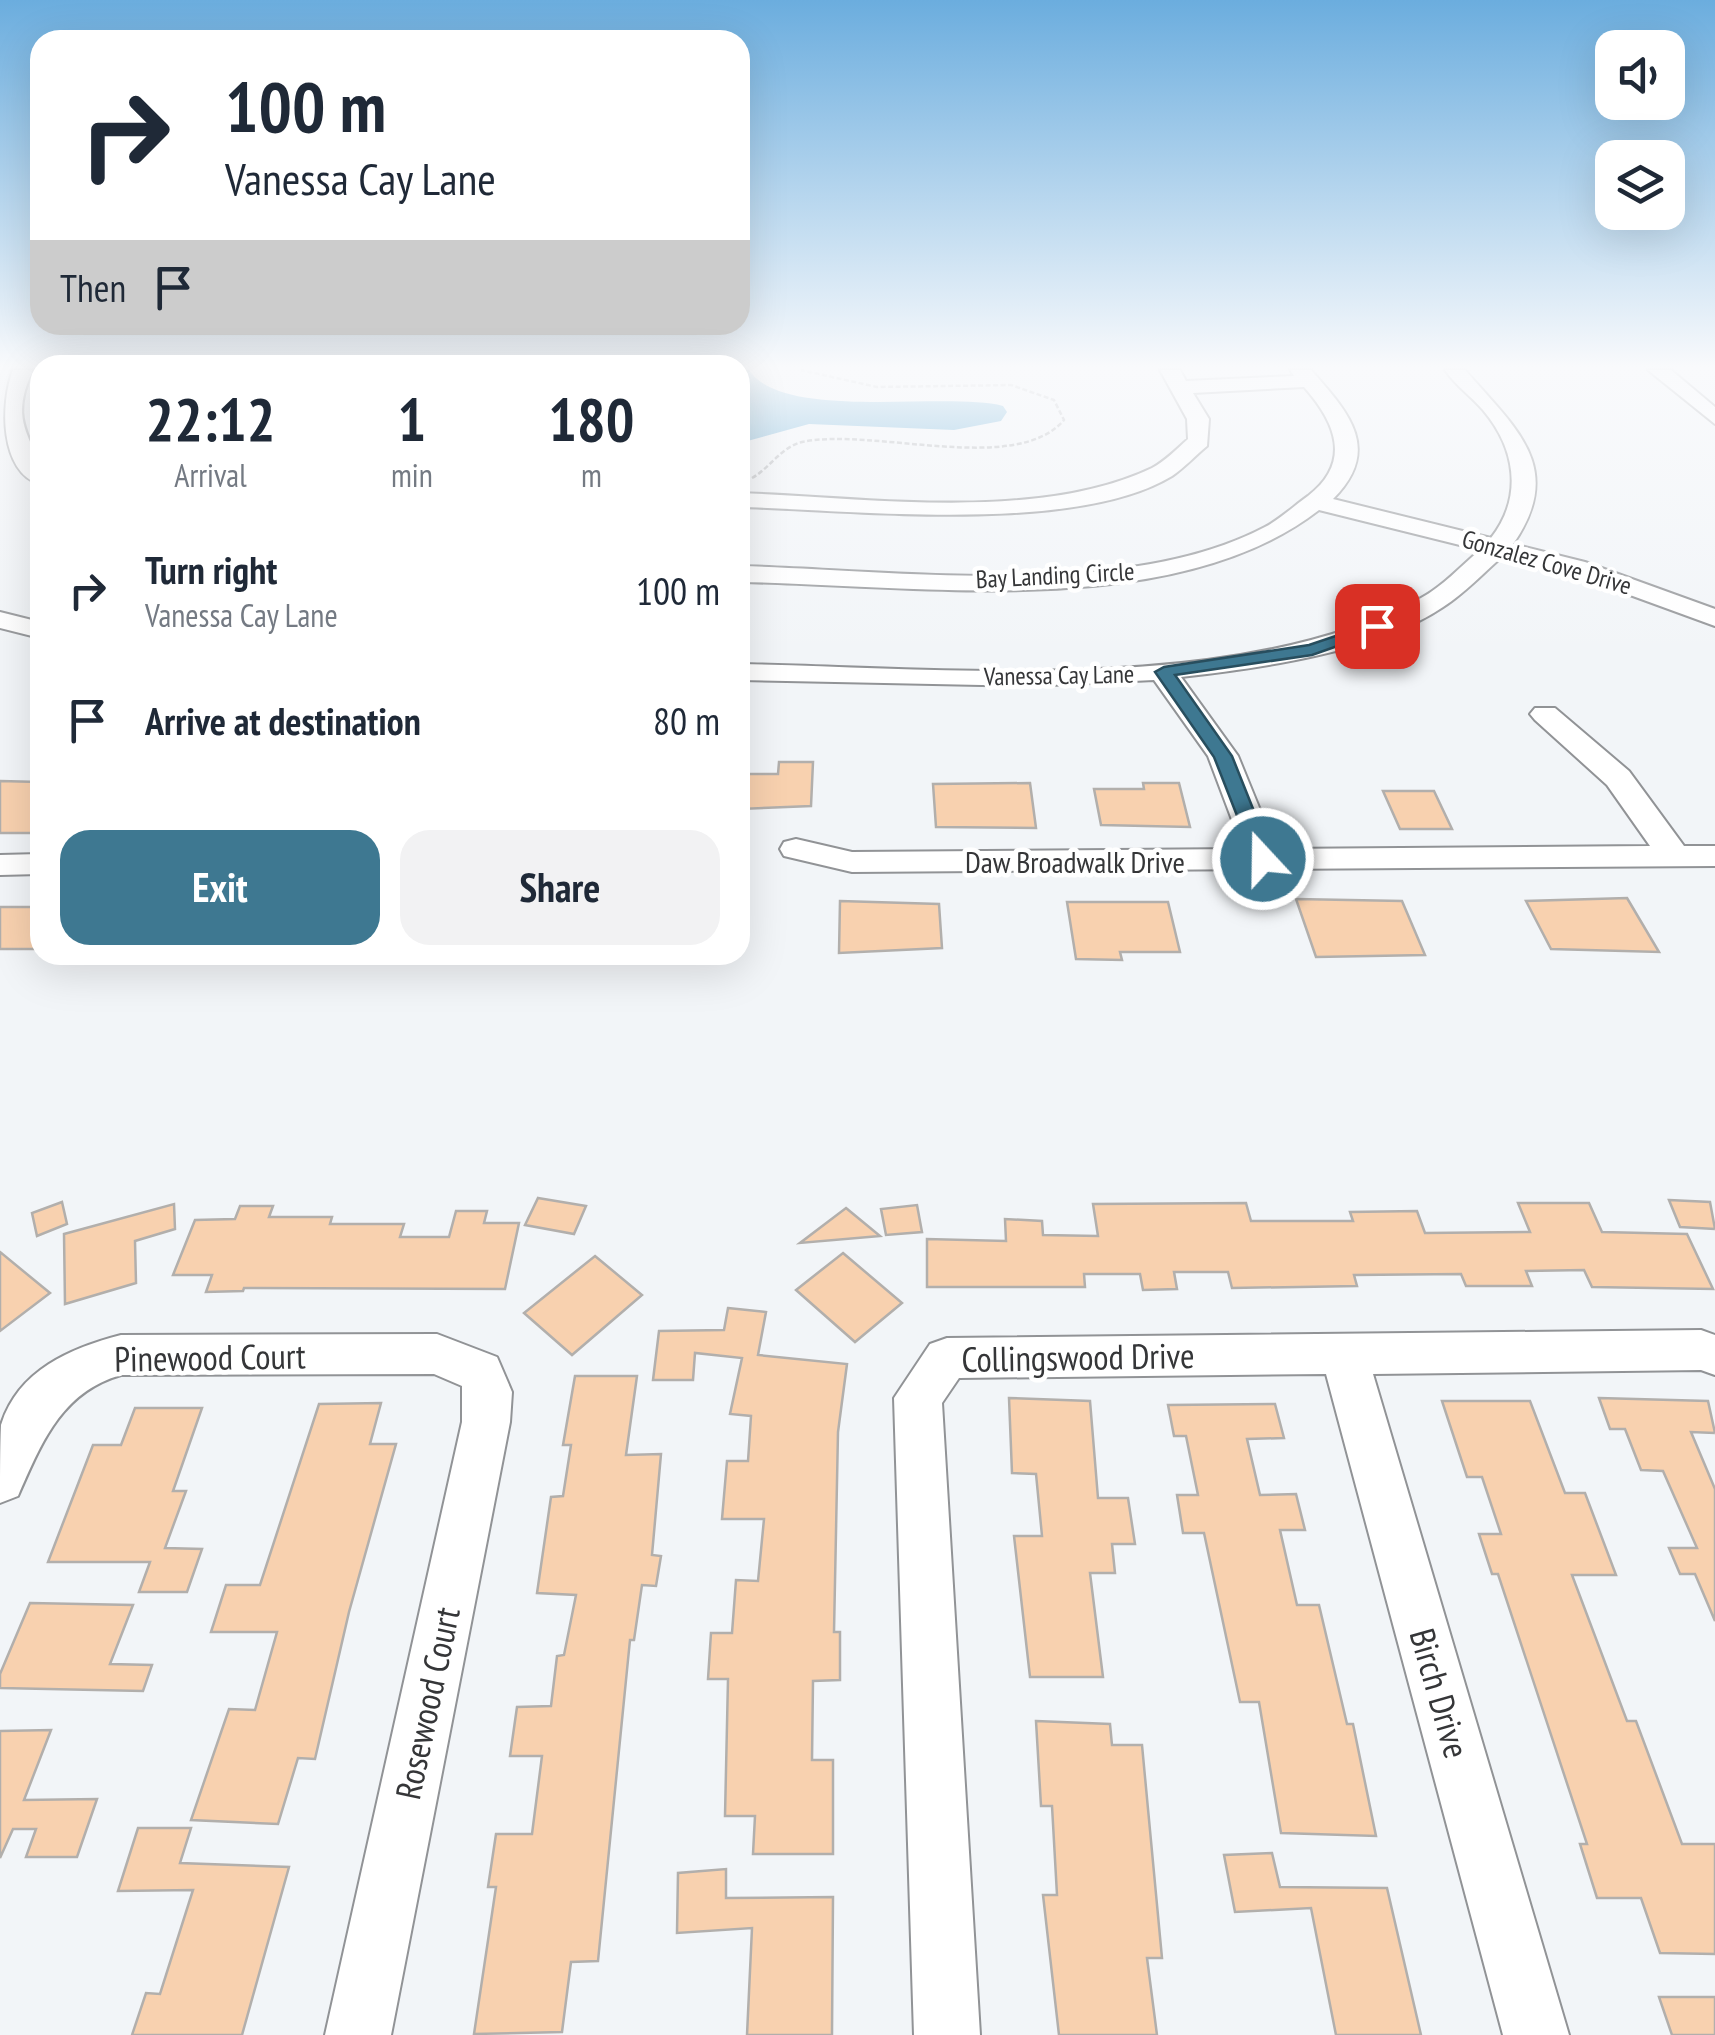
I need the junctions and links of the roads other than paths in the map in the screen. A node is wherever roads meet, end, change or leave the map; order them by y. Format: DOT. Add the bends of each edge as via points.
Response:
graph roads {
  1 [pos="1175,465"];
  2 [pos="1345,465"];
  3 [pos="1522,465"];
  4 [pos="750,491"];
  5 [pos="1317,502"];
  6 [pos="1498,546"];
  7 [pos="750,574"];
  8 [pos="1712,614"];
  9 [pos="0,620"];
  10 [pos="30,628"];
  11 [pos="750,672"];
  12 [pos="1164,672"];
  13 [pos="1545,714"];
  14 [pos="796,849"];
  15 [pos="1674,856"];
  16 [pos="1715,856"];
  17 [pos="1263,859"];
  18 [pos="30,864"];
  19 [pos="0,865"];
  20 [pos="1344,1351"];
  21 [pos="1715,1355"];
  22 [pos="480,1372"];
  23 [pos="0,1480"];
  24 [pos="358,2035"];
  25 [pos="947,2035"];
  26 [pos="1536,2035"];
  1 -- 4 [label="street" via="1142,484 1033,505"];
  2 -- 5 [label="street, Bay Landing Circle"];
  3 -- 6 [label="street, Vanessa Cay Lane" via="1526,494"];
  5 -- 6 [label="street, Gonzalez Cove Drive"];
  5 -- 7 [label="street, Bay Landing Circle" via="1268,535 1225,552 1110,576"];
  6 -- 8 [label="street, Gonzalez Cove Drive"];
  6 -- 12 [label="street, Vanessa Cay Lane" via="1466,583 1409,615 1312,650"];
  9 -- 10 [label="street"];
  11 -- 12 [label="street, Vanessa Cay Lane"];
  12 -- 17 [label="street" via="1223,756"];
  13 -- 15 [label="street" via="1618,778"];
  14 -- 17 [label="street, Daw Broadwalk Drive" via="852,862"];
  15 -- 16 [label="street, Daw Broadwalk Drive"];
  15 -- 17 [label="street, Daw Broadwalk Drive"];
  18 -- 19 [label="street"];
  20 -- 21 [label="street, Collingswood Drive"];
  20 -- 25 [label="street, Collingswood Drive" via="947,1358 918,1398"];
  20 -- 26 [label="street, Birch Drive"];
  22 -- 23 [label="street, Pinewood Court" via="436,1354 120,1355 84,1362 46,1393"];
  22 -- 24 [label="street, Rosewood Court" via="488,1392 486,1422"];
}
